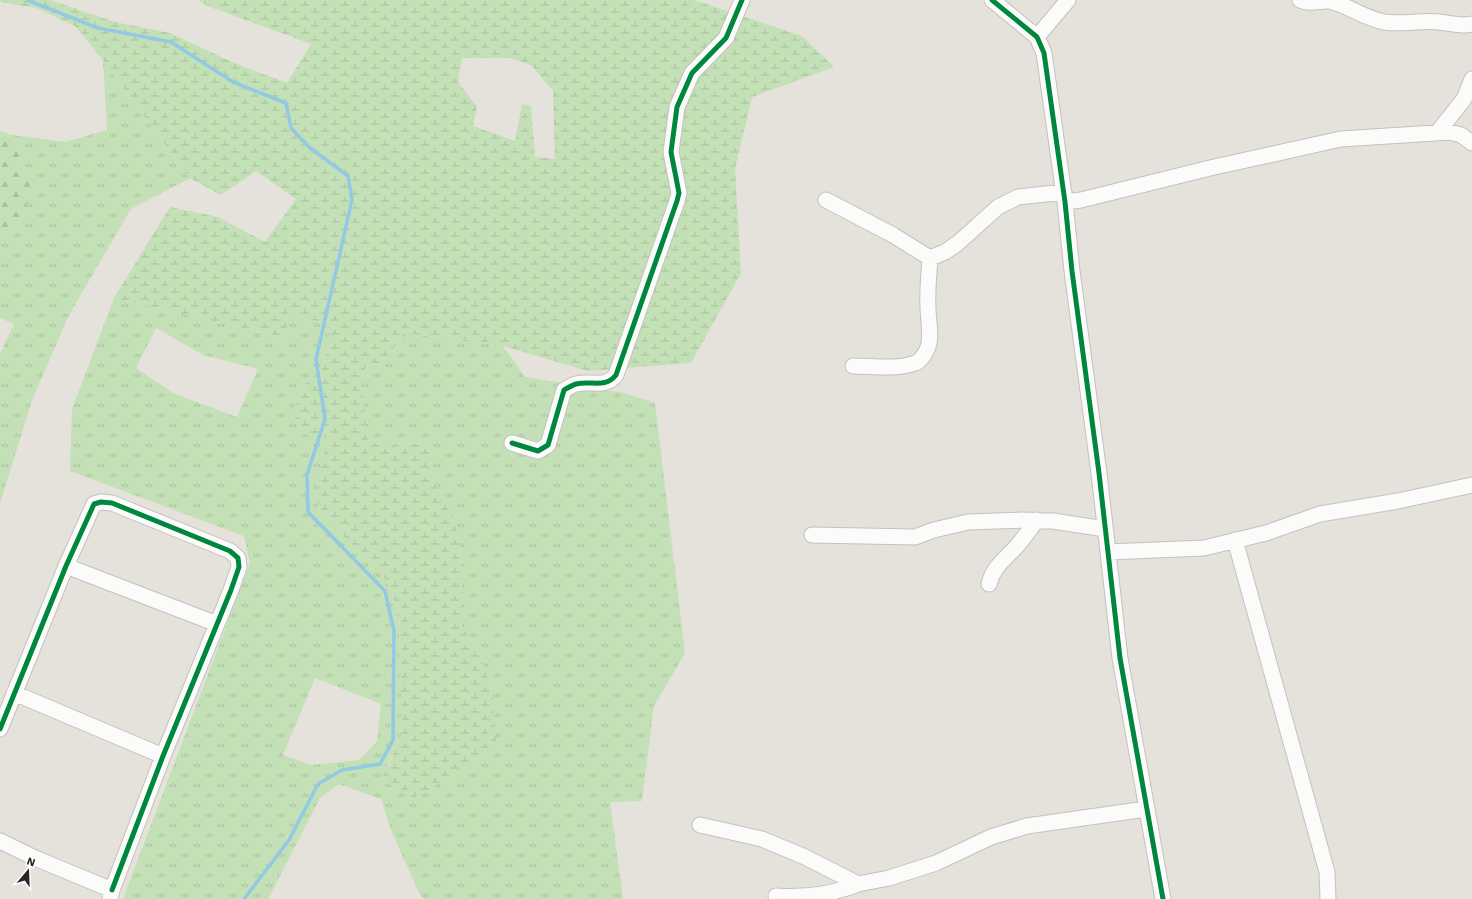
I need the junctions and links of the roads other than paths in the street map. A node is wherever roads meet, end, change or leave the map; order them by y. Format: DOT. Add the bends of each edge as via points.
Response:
graph roads {
  1 [pos="742,0"];
  2 [pos="992,0"];
  3 [pos="1068,0"];
  4 [pos="1300,0"];
  5 [pos="1470,27"];
  6 [pos="1037,37"];
  7 [pos="1472,79"];
  8 [pos="1437,133"];
  9 [pos="1472,143"];
  10 [pos="1065,197"];
  11 [pos="826,200"];
  12 [pos="930,258"];
  13 [pos="853,366"];
  14 [pos="512,443"];
  15 [pos="1472,485"];
  16 [pos="1036,520"];
  17 [pos="1106,529"];
  18 [pos="812,535"];
  19 [pos="1235,540"];
  20 [pos="1108,552"];
  21 [pos="66,566"];
  22 [pos="989,584"];
  23 [pos="217,624"];
  24 [pos="14,693"];
  25 [pos="0,729"];
  26 [pos="162,756"];
  27 [pos="1146,808"];
  28 [pos="700,825"];
  29 [pos="0,841"];
  30 [pos="858,884"];
  31 [pos="111,895"];
  32 [pos="776,896"];
  33 [pos="1163,899"];
  34 [pos="1328,899"];
  1 -- 14 [label="street" via="726,38 692,74 677,107 671,152 678,202 616,375 603,384 576,384 564,390 548,445 538,451"];
  2 -- 6 [label="street"];
  3 -- 6 [label="street"];
  4 -- 5 [label="street" via="1307,3 1329,0 1384,22 1439,22"];
  6 -- 10 [label="street" via="1044,53"];
  7 -- 8 [label="street" via="1464,99"];
  8 -- 9 [label="street" via="1461,135"];
  8 -- 10 [label="street" via="1341,139 1080,200"];
  10 -- 12 [label="street" via="1018,197 998,206 958,243"];
  10 -- 17 [label="street" via="1072,271"];
  11 -- 12 [label="street"];
  12 -- 13 [label="street" via="929,336 928,347 923,356 916,363 885,368"];
  15 -- 19 [label="street" via="1320,514 1266,533"];
  16 -- 17 [label="street"];
  16 -- 18 [label="street" via="968,522 934,530 915,538"];
  16 -- 22 [label="street" via="1017,546 1000,562 991,575"];
  17 -- 20 [label="street"];
  19 -- 20 [label="street" via="1204,548"];
  19 -- 34 [label="street" via="1325,865"];
  20 -- 27 [label="street" via="1120,658"];
  21 -- 23 [label="street"];
  21 -- 23 [label="street" via="94,504 112,502 230,551 238,558 239,566"];
  21 -- 24 [label="street"];
  23 -- 26 [label="street"];
  24 -- 25 [label="street"];
  24 -- 26 [label="street"];
  26 -- 31 [label="street"];
  27 -- 30 [label="street" via="1027,826 991,837 936,863 889,878"];
  27 -- 33 [label="street"];
  28 -- 30 [label="street" via="762,839"];
  29 -- 31 [label="street"];
  30 -- 32 [label="street" via="840,891 804,898"];
}
